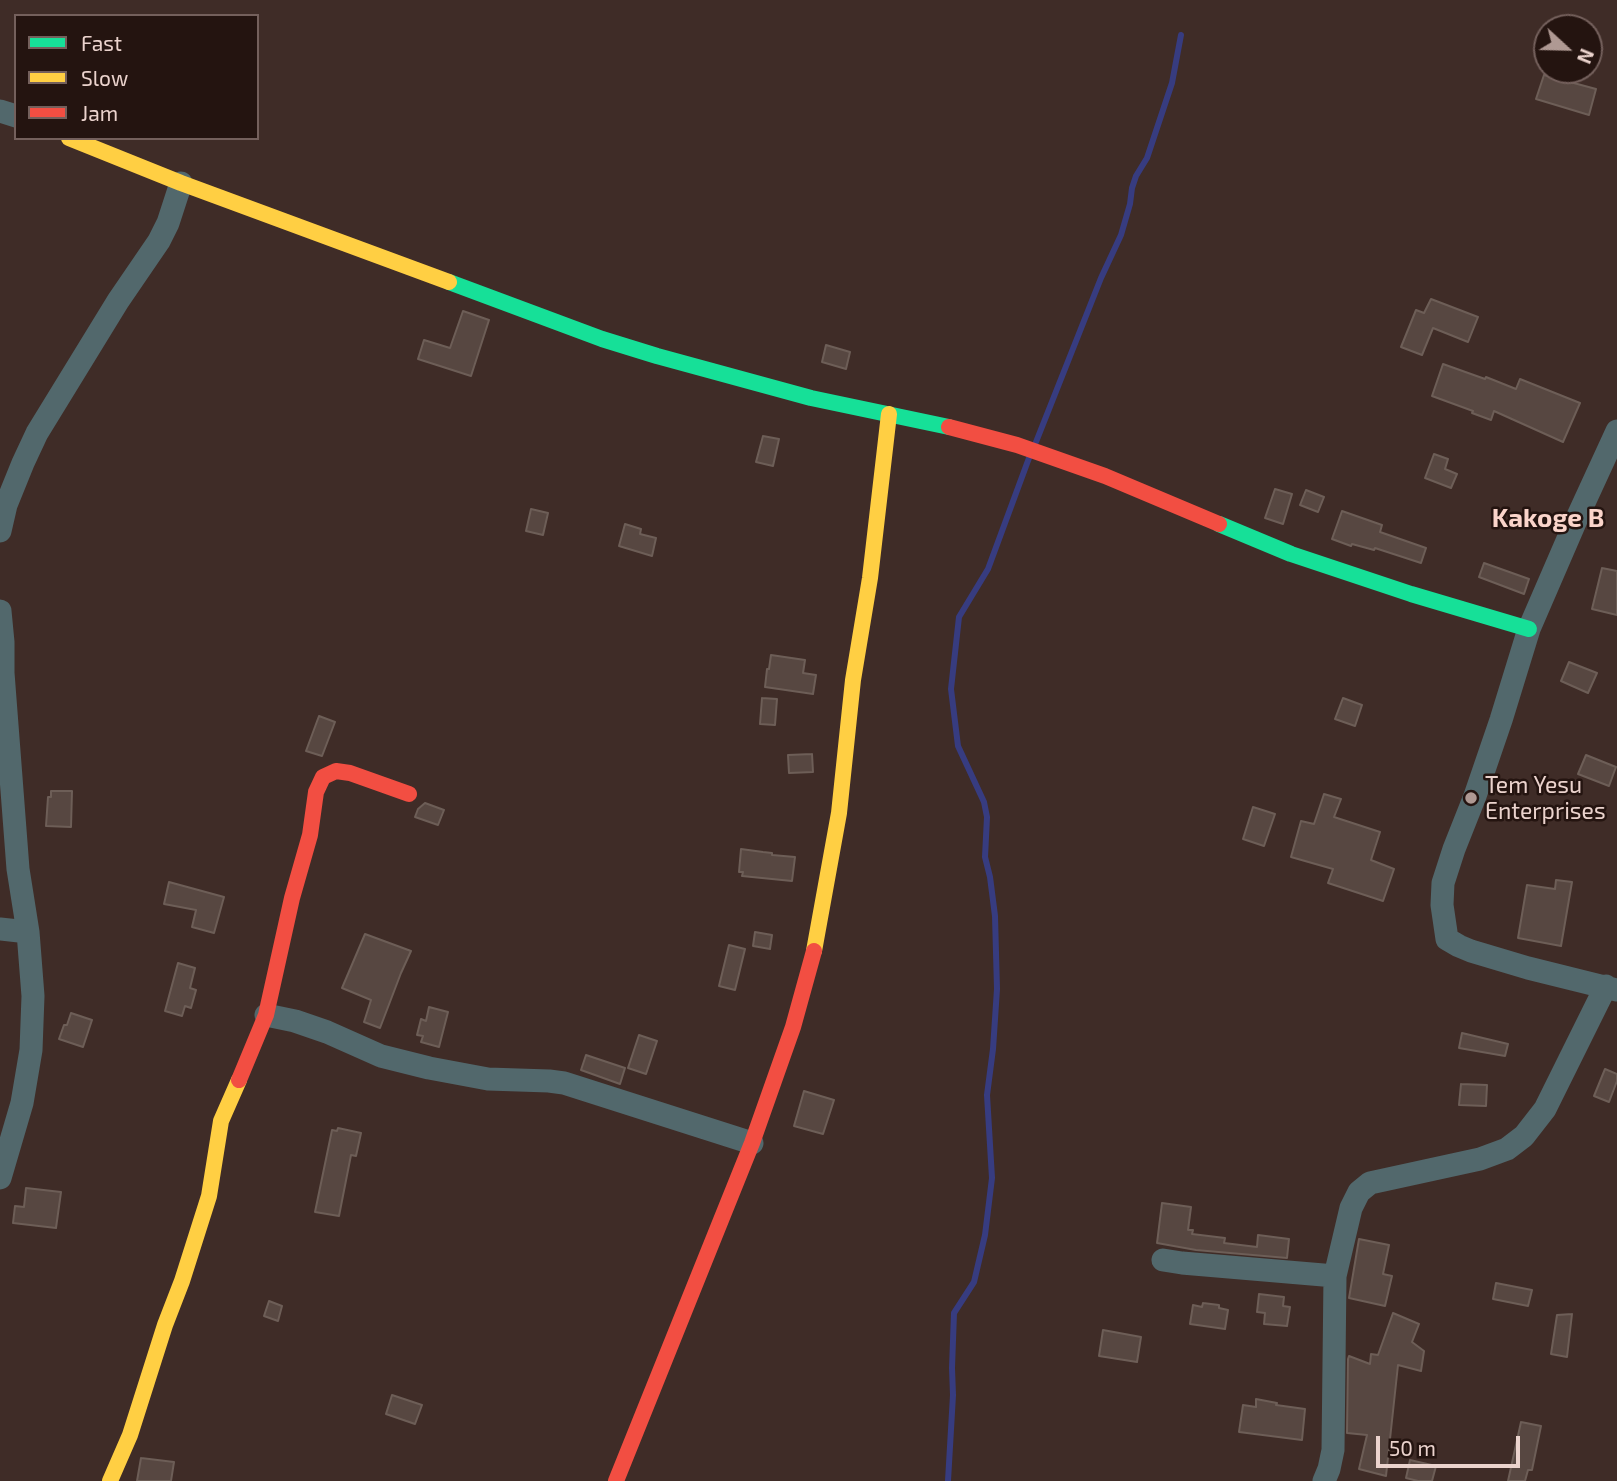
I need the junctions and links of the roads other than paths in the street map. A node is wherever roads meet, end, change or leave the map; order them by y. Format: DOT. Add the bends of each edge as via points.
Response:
graph roads {
  1 [pos="74,140"];
  2 [pos="181,183"];
  3 [pos="889,414"];
  4 [pos="1617,431"];
  5 [pos="0,531"];
  6 [pos="0,611"];
  7 [pos="1529,629"];
  8 [pos="409,794"];
  9 [pos="0,929"];
  10 [pos="28,932"];
  11 [pos="1612,988"];
  12 [pos="266,1015"];
  13 [pos="752,1143"];
  14 [pos="0,1178"];
  15 [pos="1163,1260"];
  16 [pos="1335,1276"];
  17 [pos="110,1481"];
  18 [pos="616,1481"];
  19 [pos="1324,1481"];
  1 -- 2 [label="street"];
  2 -- 3 [label="street" via="602,339 811,398"];
  2 -- 5 [label="street" via="159,241 37,433 6,505"];
  3 -- 7 [label="street" via="1044,454 1292,554"];
  3 -- 13 [label="street" via="839,813 813,958"];
  4 -- 7 [label="street"];
  6 -- 10 [label="street" via="18,869"];
  7 -- 11 [label="street" via="1443,883 1443,924 1447,939 1471,951"];
  8 -- 12 [label="street" via="350,773 336,771 323,777"];
  9 -- 10 [label="street"];
  10 -- 14 [label="street" via="31,1050"];
  11 -- 16 [label="street" via="1545,1109 1524,1136 1507,1149 1480,1159 1370,1183 1359,1192"];
  12 -- 13 [label="street" via="327,1032 381,1056 488,1079 564,1083"];
  12 -- 17 [label="street" via="221,1121 209,1196 130,1435"];
  13 -- 18 [label="street"];
  15 -- 16 [label="street"];
  16 -- 19 [label="street" via="1333,1450"];
}
